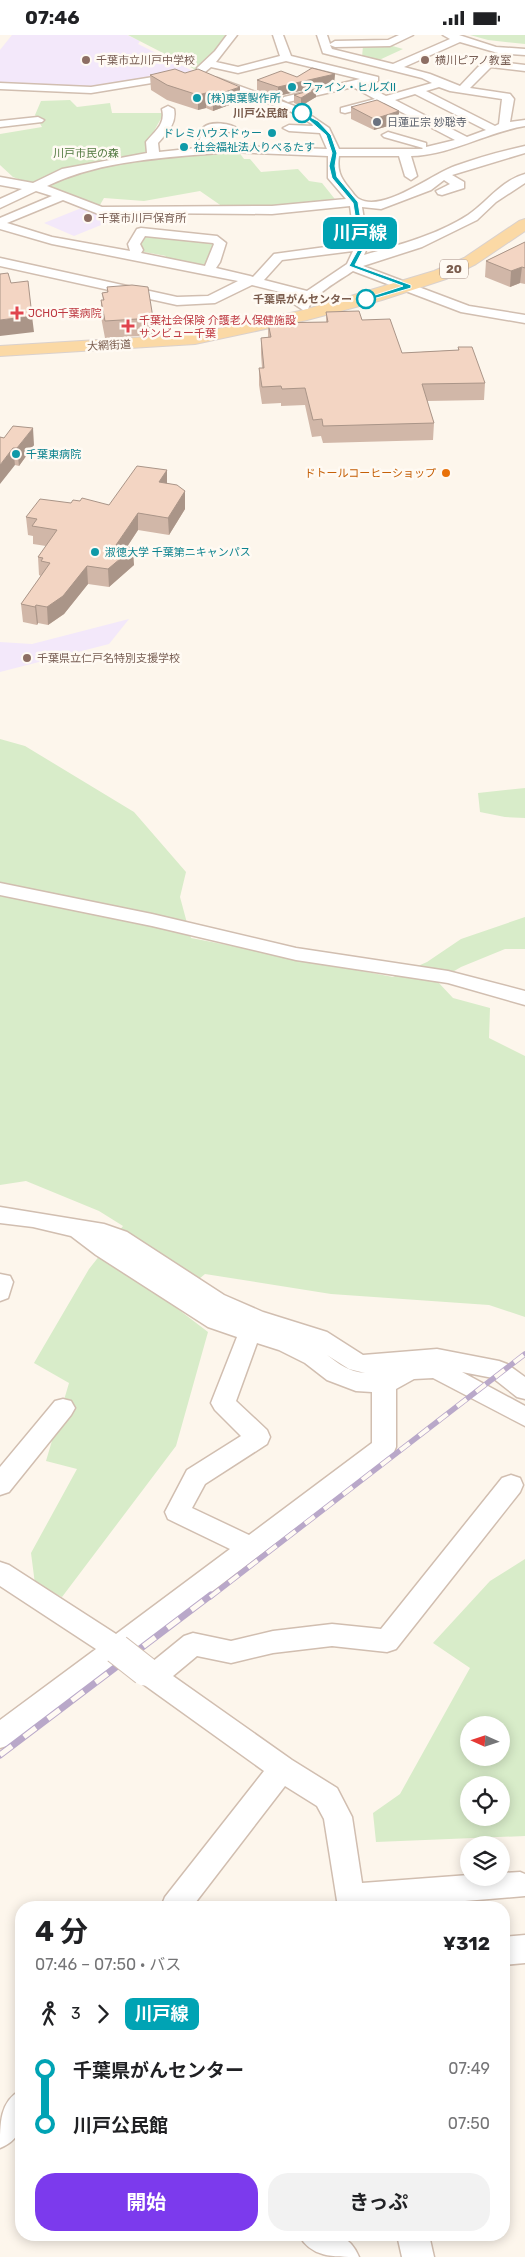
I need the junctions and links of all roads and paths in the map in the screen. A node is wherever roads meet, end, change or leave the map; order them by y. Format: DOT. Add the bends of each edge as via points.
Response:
graph roads {
  1 [pos="232,35"];
  2 [pos="278,35"];
  3 [pos="408,35"];
  4 [pos="453,37"];
  5 [pos="323,40"];
  6 [pos="434,50"];
  7 [pos="508,51"];
  8 [pos="525,52"];
  9 [pos="219,53"];
  10 [pos="234,55"];
  11 [pos="452,55"];
  12 [pos="249,56"];
  13 [pos="285,56"];
  14 [pos="209,63"];
  15 [pos="490,64"];
  16 [pos="428,66"];
  17 [pos="403,67"];
  18 [pos="525,68"];
  19 [pos="193,77"];
  20 [pos="374,79"];
  21 [pos="354,84"];
  22 [pos="398,85"];
  23 [pos="0,86"];
  24 [pos="434,86"];
  25 [pos="462,90"];
  26 [pos="415,91"];
  27 [pos="483,98"];
  28 [pos="384,99"];
  29 [pos="276,102"];
  30 [pos="450,107"];
  31 [pos="168,109"];
  32 [pos="345,110"];
  33 [pos="0,112"];
  34 [pos="417,117"];
  35 [pos="38,120"];
  36 [pos="19,122"];
  37 [pos="525,123"];
  38 [pos="0,124"];
  39 [pos="289,128"];
  40 [pos="232,129"];
  41 [pos="500,129"];
  42 [pos="330,133"];
  43 [pos="388,135"];
  44 [pos="466,141"];
  45 [pos="525,149"];
  46 [pos="431,150"];
  47 [pos="202,151"];
  48 [pos="334,153"];
  49 [pos="380,153"];
  50 [pos="404,153"];
  51 [pos="153,154"];
  52 [pos="506,154"];
  53 [pos="525,161"];
  54 [pos="382,168"];
  55 [pos="438,179"];
  56 [pos="517,180"];
  57 [pos="0,181"];
  58 [pos="402,181"];
  59 [pos="34,186"];
  60 [pos="442,191"];
  61 [pos="380,193"];
  62 [pos="63,196"];
  63 [pos="400,197"];
  64 [pos="352,198"];
  65 [pos="0,204"];
  66 [pos="446,217"];
  67 [pos="0,223"];
  68 [pos="525,223"];
  69 [pos="460,224"];
  70 [pos="362,246"];
  71 [pos="134,255"];
  72 [pos="0,262"];
  73 [pos="352,266"];
  74 [pos="208,270"];
  75 [pos="254,281"];
  76 [pos="408,286"];
  77 [pos="309,295"];
  78 [pos="308,315"];
  79 [pos="521,319"];
  80 [pos="0,351"];
  81 [pos="0,889"];
  82 [pos="525,998"];
  83 [pos="0,1215"];
  84 [pos="78,1229"];
  85 [pos="0,1282"];
  86 [pos="0,1292"];
  87 [pos="250,1332"];
  88 [pos="384,1374"];
  89 [pos="525,1390"];
  90 [pos="63,1408"];
  91 [pos="525,1417"];
  92 [pos="0,1485"];
  93 [pos="511,1485"];
  94 [pos="252,1549"];
  95 [pos="0,1573"];
  96 [pos="117,1649"];
  97 [pos="149,1674"];
  98 [pos="0,1736"];
  99 [pos="282,1769"];
  100 [pos="520,1885"];
  101 [pos="179,1901"];
  102 [pos="351,1901"];
  103 [pos="361,1901"];
  104 [pos="525,1949"];
  105 [pos="510,1950"];
  106 [pos="414,2241"];
  107 [pos="418,2257"];
  1 -- 9 [label="street"];
  2 -- 13 [label="street"];
  3 -- 5 [label="street" via="390,43"];
  4 -- 6 [label="street"];
  4 -- 7 [label="street"];
  5 -- 17 [label="street" via="327,51"];
  6 -- 11 [label="street"];
  6 -- 17 [label="street"];
  7 -- 8 [label="street"];
  7 -- 15 [label="street"];
  9 -- 10 [label="street"];
  9 -- 14 [label="street"];
  12 -- 13 [label="street"];
  13 -- 14 [label="street" via="238,70"];
  13 -- 20 [label="street"];
  14 -- 19 [label="street"];
  15 -- 18 [label="street"];
  15 -- 25 [label="street"];
  16 -- 17 [label="street"];
  17 -- 20 [label="street"];
  17 -- 25 [label="street"];
  19 -- 23 [label="street" via="163,77 91,89"];
  19 -- 29 [label="street" via="213,80"];
  20 -- 21 [label="street"];
  21 -- 28 [label="street"];
  21 -- 29 [label="street"];
  22 -- 26 [label="street"];
  24 -- 26 [label="street"];
  25 -- 41 [label="street" via="510,99"];
  26 -- 28 [label="street"];
  26 -- 30 [label="street"];
  27 -- 30 [label="street"];
  28 -- 32 [label="street"];
  28 -- 34 [label="street"];
  29 -- 42 [label="street" via="307,116"];
  30 -- 34 [label="street"];
  30 -- 41 [label="street"];
  31 -- 51 [label="street" via="167,125 152,142"];
  33 -- 36 [label="street" via="12,111"];
  34 -- 44 [label="street"];
  35 -- 36 [label="street"];
  36 -- 38 [label="street"];
  37 -- 41 [label="street"];
  39 -- 42 [label="street"];
  40 -- 47 [label="street" via="210,127"];
  41 -- 44 [label="street"];
  42 -- 48 [label="street"];
  43 -- 46 [label="street" via="398,140 408,138"];
  44 -- 46 [label="street"];
  45 -- 52 [label="street"];
  46 -- 50 [label="street"];
  47 -- 48 [label="street" via="242,149"];
  47 -- 51 [label="street"];
  48 -- 49 [label="street"];
  48 -- 64 [label="street" via="332,173"];
  49 -- 50 [label="street"];
  49 -- 54 [label="street"];
  50 -- 58 [label="street"];
  51 -- 59 [label="street" via="66,172"];
  52 -- 53 [label="street"];
  52 -- 55 [label="street"];
  55 -- 58 [label="street"];
  55 -- 60 [label="street" via="460,185"];
  55 -- 63 [label="street"];
  56 -- 69 [label="street" via="478,205 473,217"];
  57 -- 59 [label="street"];
  58 -- 63 [label="street"];
  59 -- 62 [label="street"];
  59 -- 65 [label="street"];
  61 -- 64 [label="street"];
  62 -- 64 [label="street" via="101,211 279,209"];
  62 -- 67 [label="street"];
  63 -- 64 [label="street" via="377,206"];
  64 -- 70 [label="street"];
  66 -- 69 [label="street"];
  67 -- 71 [label="street" via="18,232"];
  68 -- 76 [label="main road, 大網街道 / 20" via="470,261"];
  69 -- 73 [label="street" via="418,244 368,258"];
  70 -- 73 [label="street"];
  70 -- 75 [label="street" via="278,257"];
  71 -- 74 [label="street"];
  71 -- 74 [label="street" via="137,250 134,244 141,232 219,241 214,262"];
  72 -- 75 [label="street" via="177,301 210,300"];
  73 -- 76 [label="street"];
  73 -- 77 [label="street"];
  74 -- 75 [label="street"];
  75 -- 77 [label="street"];
  76 -- 78 [label="main road, 大網街道 / 20"];
  76 -- 79 [label="street" via="466,309"];
  77 -- 78 [label="street" via="301,304"];
  78 -- 80 [label="main road, 大網街道 / 20" via="195,339"];
  81 -- 82 [label="street" via="296,954 448,977"];
  83 -- 84 [label="street"];
  84 -- 87 [label="street" via="216,1321"];
  84 -- 88 [label="street" via="119,1238 216,1301 255,1318 319,1338 356,1363"];
  85 -- 86 [label="street"];
  87 -- 88 [label="street" via="287,1344 313,1357 335,1374 356,1382"];
  87 -- 94 [label="street" via="223,1403 258,1437 196,1477 177,1512"];
  88 -- 89 [label="street" via="420,1358 437,1358 499,1370"];
  88 -- 91 [label="street" via="436,1369"];
  88 -- 94 [label="street" via="384,1447"];
  90 -- 92 [label="street"];
  93 -- 97 [label="street" via="387,1641 332,1635 273,1642 230,1653 194,1644"];
  94 -- 96 [label="street"];
  95 -- 96 [label="street"];
  96 -- 97 [label="street, bridge"];
  96 -- 98 [label="street"];
  97 -- 99 [label="street"];
  99 -- 101 [label="street"];
  99 -- 102 [label="street" via="327,1797 338,1817"];
  100 -- 103 [label="street"];
  104 -- 105 [label="street"];
  106 -- 107 [label="street"];
}
